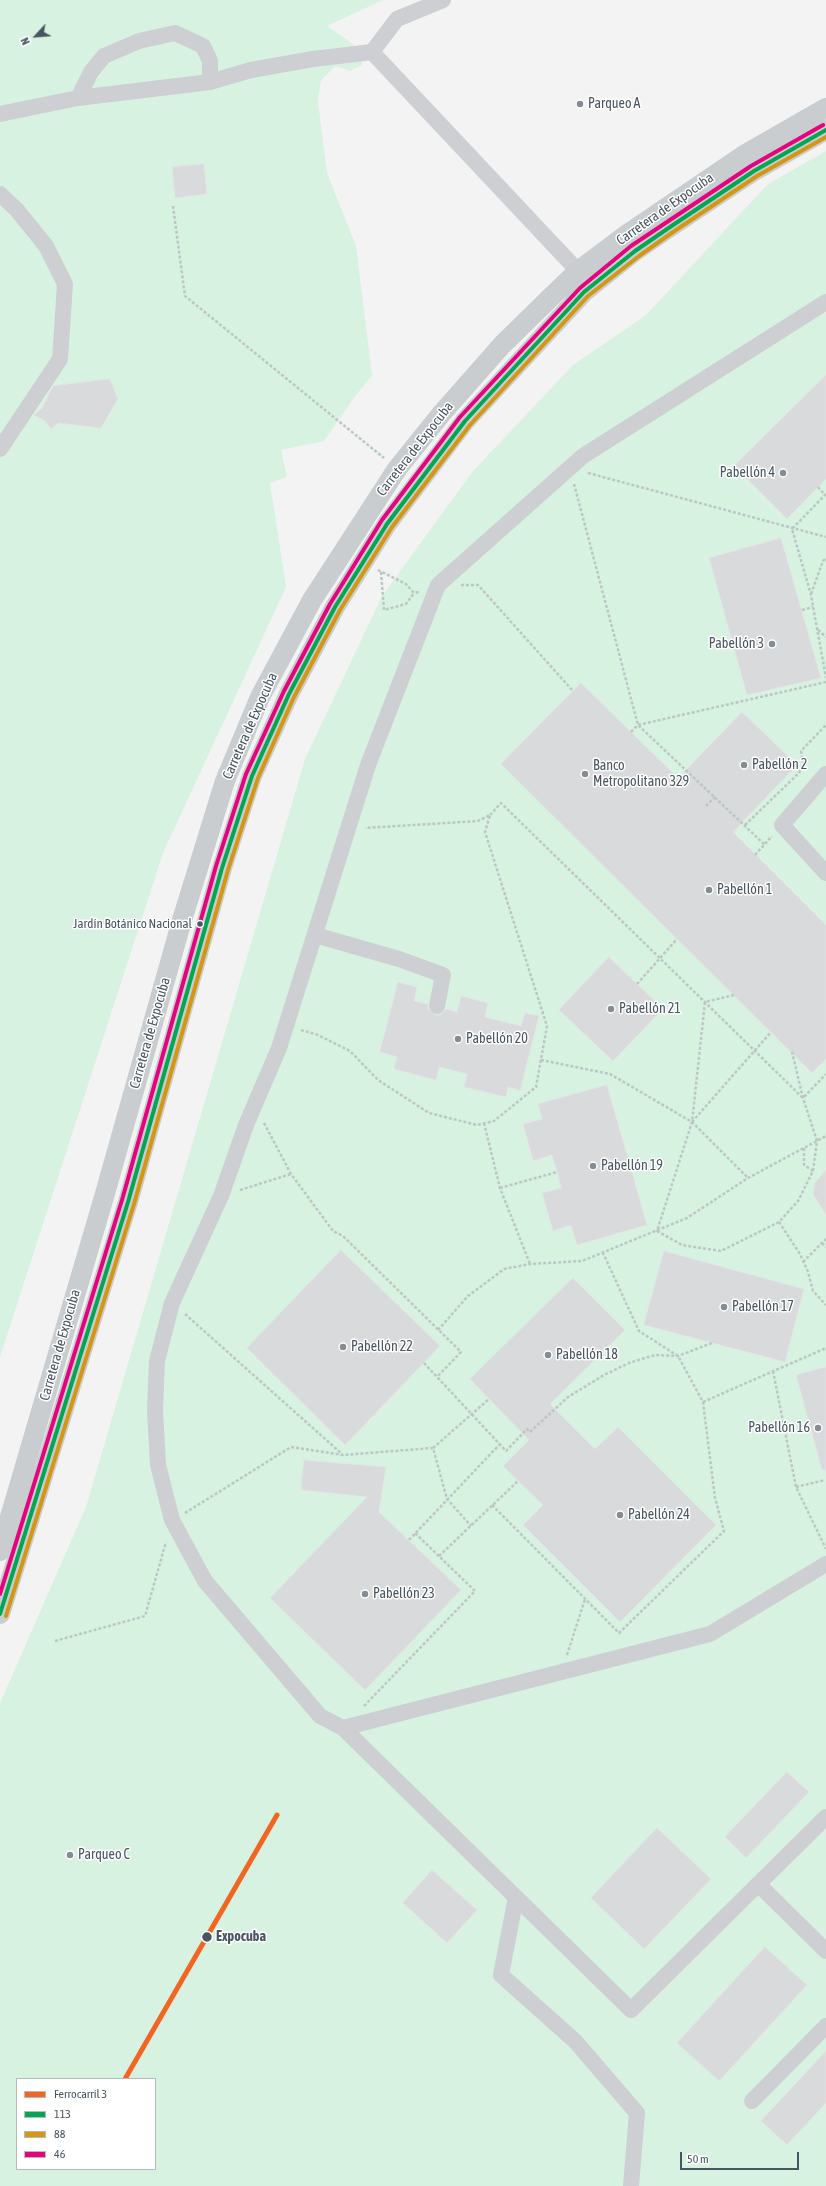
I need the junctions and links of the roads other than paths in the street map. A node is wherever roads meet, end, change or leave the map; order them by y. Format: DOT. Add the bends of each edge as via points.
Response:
graph roads {
  1 [pos="443,0"];
  2 [pos="372,52"];
  3 [pos="210,82"];
  4 [pos="78,98"];
  5 [pos="826,108"];
  6 [pos="0,114"];
  7 [pos="826,130"];
  8 [pos="0,194"];
  9 [pos="578,271"];
  10 [pos="826,302"];
  11 [pos="0,449"];
  12 [pos="826,774"];
  13 [pos="826,873"];
  14 [pos="315,935"];
  15 [pos="437,1006"];
  16 [pos="0,1551"];
  17 [pos="826,1564"];
  18 [pos="0,1614"];
  19 [pos="343,1728"];
  20 [pos="826,1817"];
  21 [pos="758,1884"];
  22 [pos="516,1897"];
  23 [pos="826,1951"];
  24 [pos="826,2026"];
  25 [pos="752,2101"];
  26 [pos="631,2186"];
  1 -- 2 [label="street" via="397,19"];
  2 -- 3 [label="street" via="251,70"];
  2 -- 9 [label="street"];
  3 -- 4 [label="street"];
  3 -- 4 [label="street" via="210,61 203,46 175,33 139,41 104,56 91,72"];
  4 -- 6 [label="street"];
  5 -- 9 [label="main road, Carretera de Expocuba" via="744,155 626,235"];
  7 -- 18 [label="main road, Carretera de Expocuba" via="754,171 670,226 584,292 465,420 387,524 335,607 288,694 252,776 222,868 128,1202"];
  8 -- 11 [label="street" via="17,210 46,246 65,284 60,359"];
  9 -- 16 [label="main road, Carretera de Expocuba" via="502,345 397,469 312,600 260,697 225,781 182,920"];
  10 -- 14 [label="street" via="583,456 438,585 368,765"];
  12 -- 13 [label="street" via="782,825"];
  14 -- 15 [label="street" via="399,959 443,975"];
  14 -- 19 [label="street" via="279,1048 254,1106 221,1196 172,1303 157,1361 155,1410 158,1465 172,1520 205,1581 320,1716"];
  17 -- 19 [label="street" via="710,1634"];
  19 -- 22 [label="street"];
  20 -- 21 [label="street"];
  21 -- 22 [label="street" via="631,2010"];
  21 -- 23 [label="street"];
  22 -- 26 [label="street" via="501,1975 575,2041 637,2113"];
  24 -- 25 [label="street"];
}
